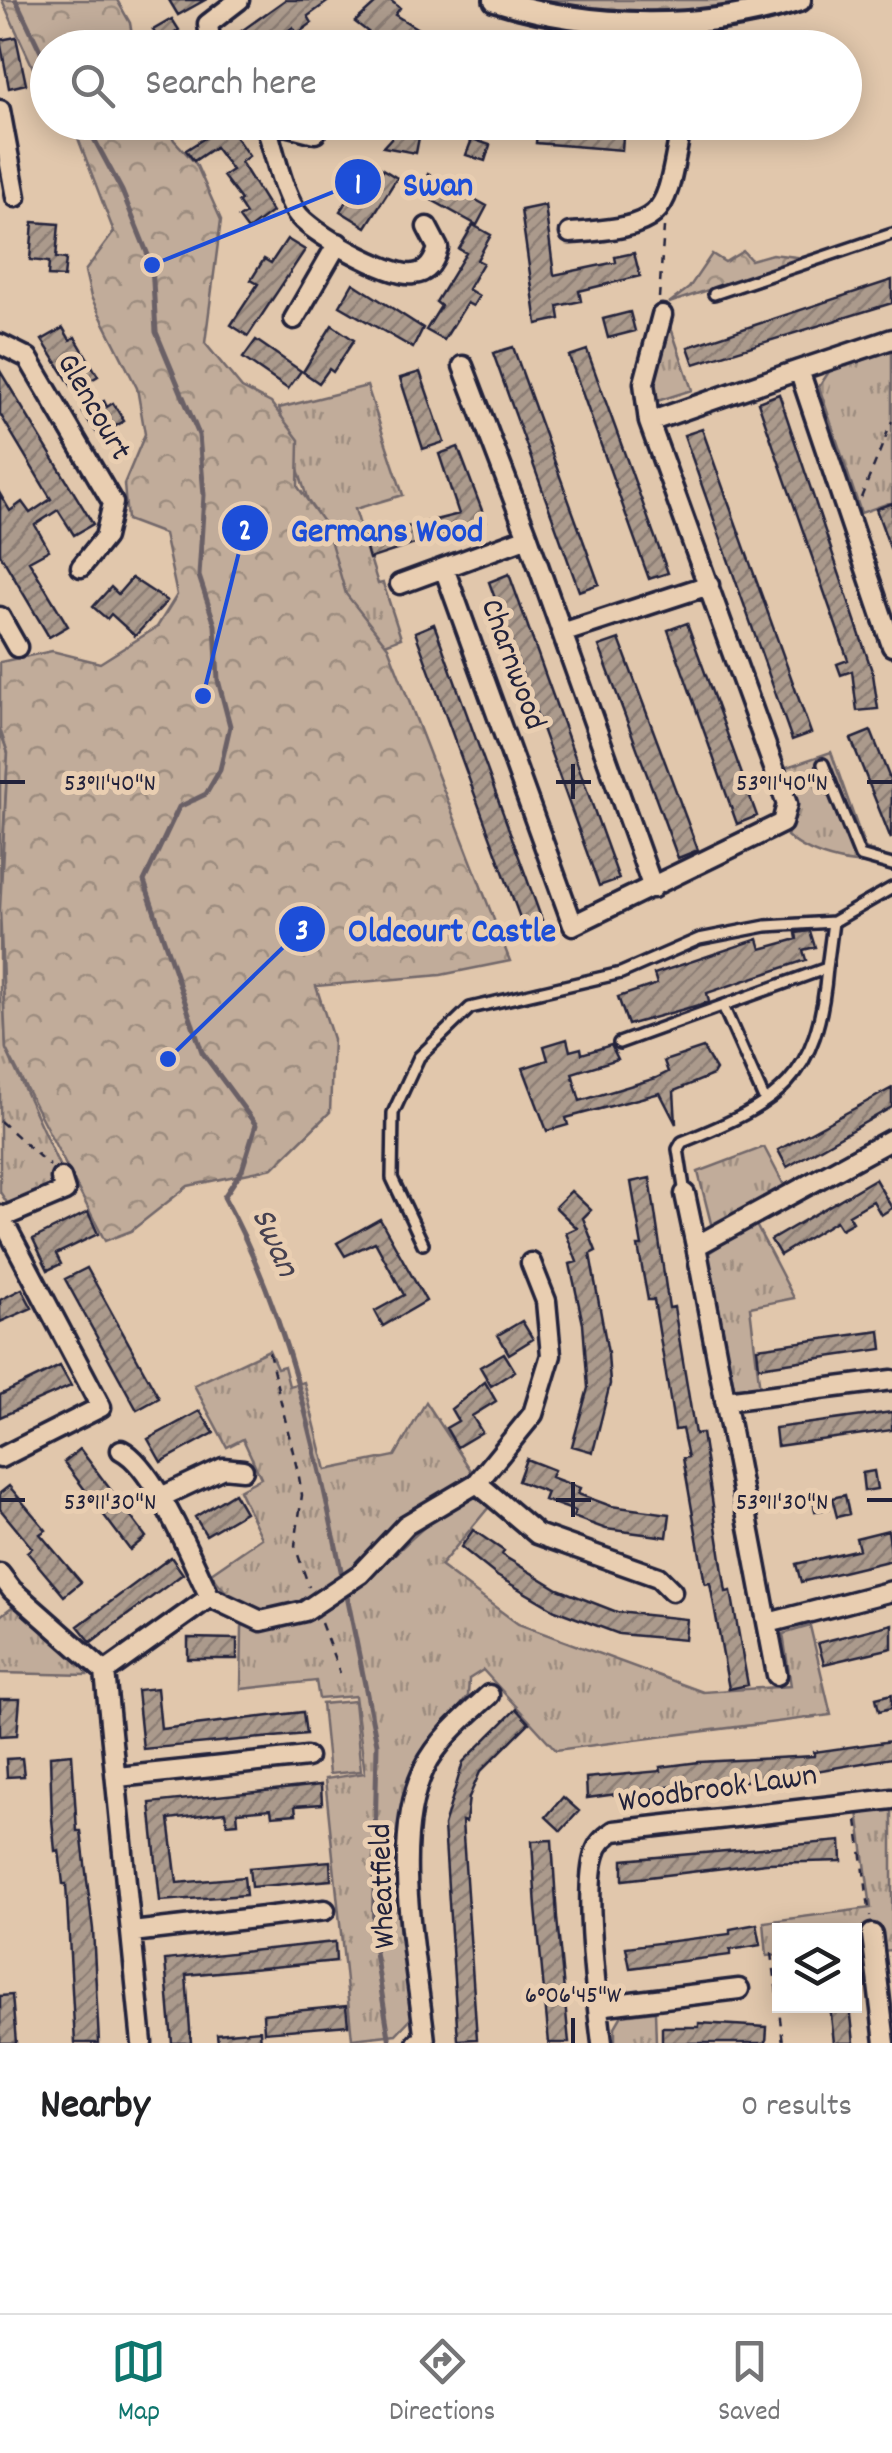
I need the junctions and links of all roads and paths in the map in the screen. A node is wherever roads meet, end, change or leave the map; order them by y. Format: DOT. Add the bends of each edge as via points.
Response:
graph roads {
  1 [pos="495,0"];
  2 [pos="800,0"];
  3 [pos="235,1"];
  4 [pos="686,24"];
  5 [pos="209,30"];
  6 [pos="686,30"];
  7 [pos="0,110"];
  8 [pos="270,140"];
  9 [pos="679,140"];
  10 [pos="16,197"];
  11 [pos="662,210"];
  12 [pos="427,227"];
  13 [pos="570,233"];
  14 [pos="892,234"];
  15 [pos="338,243"];
  16 [pos="714,294"];
  17 [pos="662,315"];
  18 [pos="294,319"];
  19 [pos="892,338"];
  20 [pos="0,344"];
  21 [pos="463,366"];
  22 [pos="799,370"];
  23 [pos="892,421"];
  24 [pos="649,422"];
  25 [pos="846,511"];
  26 [pos="528,538"];
  27 [pos="81,567"];
  28 [pos="444,568"];
  29 [pos="400,584"];
  30 [pos="709,585"];
  31 [pos="0,617"];
  32 [pos="565,632"];
  33 [pos="17,646"];
  34 [pos="892,646"];
  35 [pos="823,764"];
  36 [pos="892,865"];
  37 [pos="654,888"];
  38 [pos="892,888"];
  39 [pos="833,922"];
  40 [pos="827,968"];
  41 [pos="723,1006"];
  42 [pos="620,1043"];
  43 [pos="765,1102"];
  44 [pos="0,1120"];
  45 [pos="892,1139"];
  46 [pos="61,1178"];
  47 [pos="685,1194"];
  48 [pos="0,1216"];
  49 [pos="424,1244"];
  50 [pos="696,1246"];
  51 [pos="19,1258"];
  52 [pos="532,1263"];
  53 [pos="0,1266"];
  54 [pos="269,1352"];
  55 [pos="892,1380"];
  56 [pos="725,1401"];
  57 [pos="121,1450"];
  58 [pos="0,1458"];
  59 [pos="242,1470"];
  60 [pos="477,1483"];
  61 [pos="159,1498"];
  62 [pos="0,1574"];
  63 [pos="892,1591"];
  64 [pos="672,1592"];
  65 [pos="6,1596"];
  66 [pos="210,1597"];
  67 [pos="316,1604"];
  68 [pos="768,1623"];
  69 [pos="105,1672"];
  70 [pos="340,1673"];
  71 [pos="777,1675"];
  72 [pos="490,1695"];
  73 [pos="307,1758"];
  74 [pos="118,1776"];
  75 [pos="892,1799"];
  76 [pos="855,1804"];
  77 [pos="325,1910"];
  78 [pos="132,1932"];
  79 [pos="872,1934"];
  80 [pos="739,1989"];
  81 [pos="598,2006"];
  82 [pos="779,2013"];
  83 [pos="425,2042"];
  84 [pos="142,2043"];
  85 [pos="417,2043"];
  86 [pos="602,2043"];
  87 [pos="783,2043"];
  88 [pos="886,2043"];
  1 -- 4 [label="street" via="557,15"];
  2 -- 4 [label="street"];
  3 -- 5 [label="street"];
  4 -- 6 [label="street"];
  7 -- 10 [label="street"];
  8 -- 15 [label="street" via="297,214"];
  9 -- 11 [label="street"];
  11 -- 13 [label="street" via="626,229"];
  11 -- 17 [label="path"];
  12 -- 15 [label="street" via="438,248 432,265 417,274 397,274"];
  14 -- 16 [label="lane"];
  15 -- 18 [label="street"];
  17 -- 24 [label="street, Charnwood" via="644,383"];
  19 -- 22 [label="street"];
  20 -- 27 [label="street, Glencourt" via="28,358 113,503 105,537"];
  21 -- 26 [label="street, Charnwood"];
  22 -- 24 [label="street"];
  22 -- 25 [label="street"];
  23 -- 25 [label="path" via="858,508"];
  24 -- 30 [label="street, Charnwood"];
  25 -- 34 [label="street"];
  26 -- 28 [label="street, Charnwood"];
  26 -- 32 [label="street, Charnwood"];
  28 -- 29 [label="street, Charnwood"];
  28 -- 37 [label="street, Charnwood" via="573,924"];
  30 -- 32 [label="street, Charnwood"];
  30 -- 37 [label="street, Charnwood" via="787,804 782,823"];
  31 -- 33 [label="street"];
  32 -- 37 [label="street, Charnwood"];
  35 -- 36 [label="lane" via="860,856"];
  38 -- 39 [label="lane"];
  39 -- 40 [label="lane"];
  39 -- 49 [label="lane" via="699,939 621,973 470,1008 419,1057 393,1113 392,1178"];
  40 -- 41 [label="lane"];
  40 -- 43 [label="lane" via="823,1021 807,1060"];
  41 -- 42 [label="lane"];
  41 -- 43 [label="lane"];
  43 -- 47 [label="lane" via="752,1114 682,1142"];
  44 -- 46 [label="path"];
  45 -- 50 [label="street"];
  46 -- 48 [label="street" via="65,1191"];
  47 -- 50 [label="street"];
  48 -- 51 [label="street"];
  50 -- 56 [label="street"];
  51 -- 53 [label="street"];
  51 -- 58 [label="street" via="101,1407"];
  52 -- 60 [label="street" via="546,1301 552,1355 533,1414"];
  54 -- 67 [label="path" via="302,1495 295,1546"];
  55 -- 56 [label="street"];
  56 -- 68 [label="street"];
  57 -- 61 [label="street"];
  59 -- 61 [label="street" via="223,1468"];
  60 -- 64 [label="street" via="538,1534 658,1577"];
  60 -- 67 [label="street" via="406,1526 360,1574"];
  61 -- 66 [label="street"];
  62 -- 65 [label="street"];
  63 -- 68 [label="street"];
  65 -- 69 [label="street"];
  66 -- 67 [label="street" via="261,1620"];
  66 -- 69 [label="street"];
  67 -- 70 [label="path"];
  68 -- 71 [label="street"];
  69 -- 74 [label="street"];
  72 -- 83 [label="street, Wheatfield" via="424,1768 410,1816 410,1894"];
  73 -- 74 [label="street"];
  74 -- 78 [label="street"];
  75 -- 76 [label="street, Woodbrook Lawn"];
  76 -- 79 [label="path"];
  76 -- 81 [label="street, Woodbrook Lawn" via="614,1830 592,1860"];
  77 -- 78 [label="street, Wheatfield"];
  78 -- 84 [label="street"];
  79 -- 88 [label="street"];
  80 -- 81 [label="street"];
  81 -- 86 [label="street, Woodbrook Lawn"];
  82 -- 87 [label="path"];
  83 -- 85 [label="street, Wheatfield"];
}
